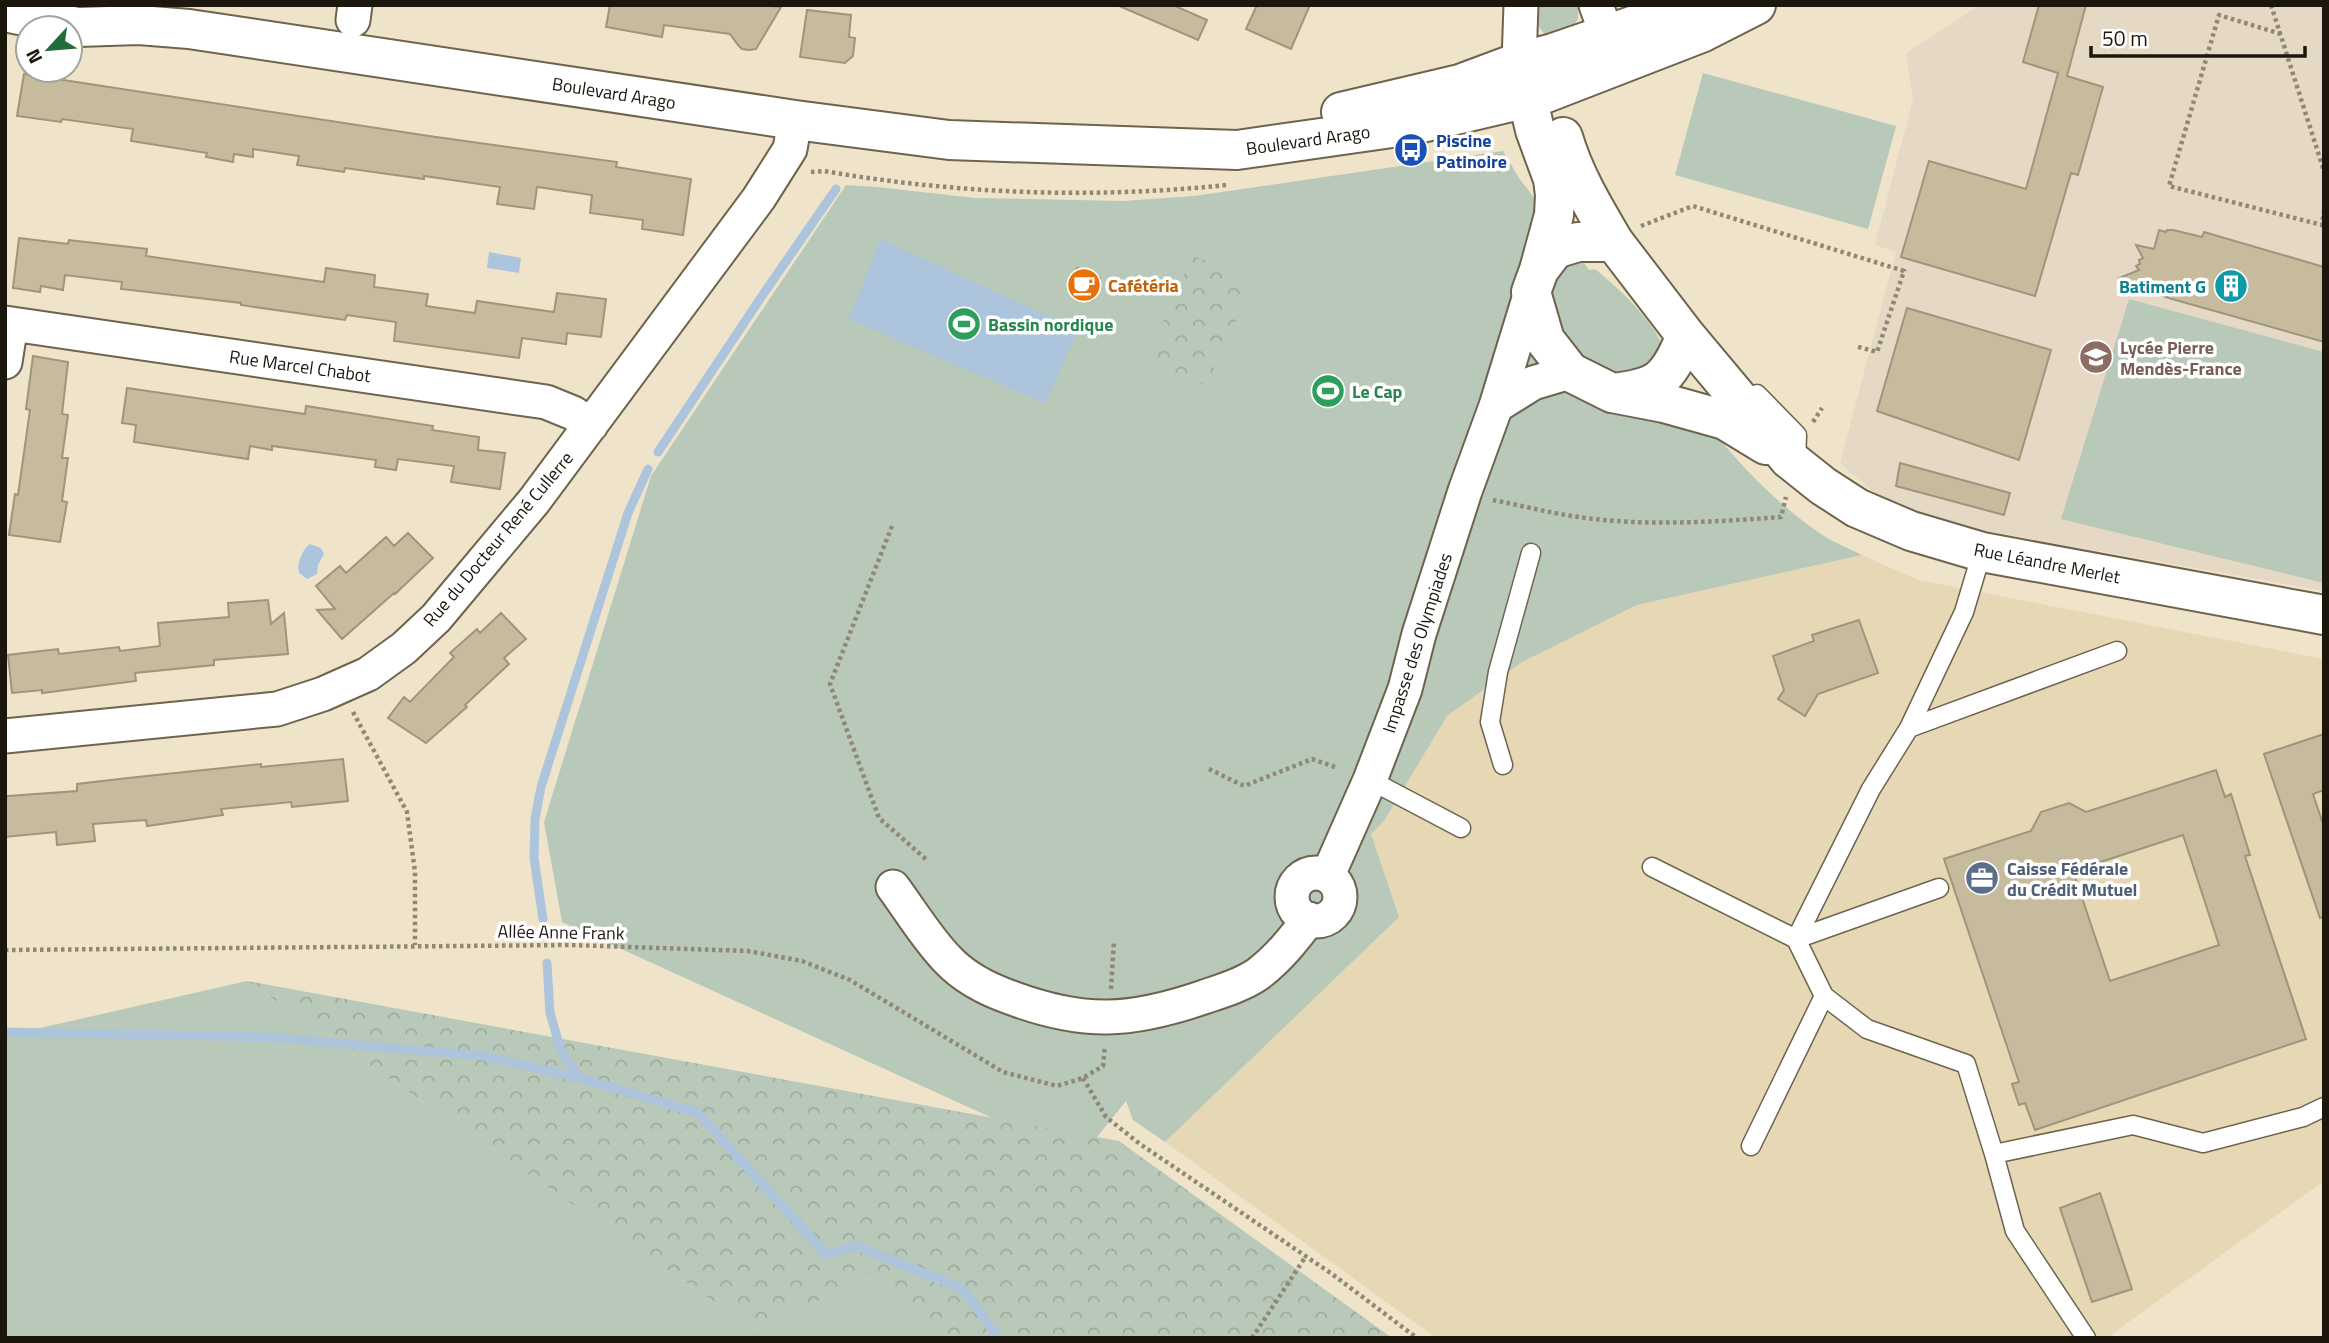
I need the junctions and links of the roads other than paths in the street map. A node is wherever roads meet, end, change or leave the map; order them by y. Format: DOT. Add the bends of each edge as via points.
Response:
graph roads {
  1 [pos="95,5"];
  2 [pos="1521,5"];
  3 [pos="1693,5"];
  4 [pos="1756,5"];
  5 [pos="12,11"];
  6 [pos="139,25"];
  7 [pos="1607,35"];
  8 [pos="1540,76"];
  9 [pos="795,120"];
  10 [pos="1625,235"];
  11 [pos="1535,281"];
  12 [pos="8,324"];
  13 [pos="1686,336"];
  14 [pos="5,362"];
  15 [pos="1570,372"];
  16 [pos="1612,393"];
  17 [pos="1496,407"];
  18 [pos="591,425"];
  19 [pos="1796,465"];
  20 [pos="1982,552"];
  21 [pos="1531,553"];
  22 [pos="2324,615"];
  23 [pos="2117,651"];
  24 [pos="1909,728"];
  25 [pos="5,736"];
  26 [pos="1503,765"];
  27 [pos="1370,780"];
  28 [pos="1461,828"];
  29 [pos="1652,867"];
  30 [pos="893,887"];
  31 [pos="1939,888"];
  32 [pos="1796,940"];
  33 [pos="1824,996"];
  34 [pos="2324,1107"];
  35 [pos="1751,1146"];
  36 [pos="1994,1154"];
  37 [pos="2086,1338"];
  1 -- 6 [label="main road, Boulevard Arago"];
  2 -- 8 [label="street"];
  3 -- 7 [label="main road, Boulevard Arago"];
  4 -- 7 [label="main road, Boulevard Arago" via="1701,33"];
  5 -- 6 [label="main road, Boulevard Arago" via="78,27"];
  6 -- 9 [label="main road, Boulevard Arago" via="332,49"];
  7 -- 8 [label="main road, Boulevard Arago"];
  8 -- 9 [label="main road, Boulevard Arago" via="1448,88 1342,112 1089,145 949,140"];
  8 -- 10 [label="main road" via="1582,186"];
  8 -- 11 [label="main road, Impasse des Olympiades" via="1535,130 1555,195 1554,215"];
  9 -- 18 [label="street, Rue du Docteur René Cullerre" via="790,149 759,198"];
  10 -- 11 [label="main road" via="1555,249"];
  10 -- 13 [label="main road"];
  11 -- 15 [label="main road" via="1545,340"];
  11 -- 17 [label="street, Impasse des Olympiades"];
  12 -- 14 [label="street"];
  12 -- 18 [label="street, Rue Marcel Chabot" via="546,402"];
  13 -- 16 [label="main road" via="1664,376 1641,390"];
  13 -- 19 [label="main road, Rue Léandre Merlet"];
  15 -- 16 [label="main road"];
  15 -- 17 [label="street" via="1533,383"];
  16 -- 19 [label="main road, Rue Léandre Merlet" via="1725,421"];
  17 -- 27 [label="street, Impasse des Olympiades" via="1465,491 1405,689"];
  18 -- 25 [label="street, Rue du Docteur René Cullerre" via="436,618 377,668 277,709"];
  19 -- 20 [label="main road, Rue Léandre Merlet" via="1857,508 1911,531"];
  20 -- 22 [label="main road, Rue Léandre Merlet"];
  20 -- 24 [label="lane" via="1964,612"];
  21 -- 26 [label="lane" via="1498,672 1490,722"];
  23 -- 24 [label="lane"];
  24 -- 32 [label="lane" via="1871,789"];
  27 -- 28 [label="lane"];
  27 -- 30 [label="street, Impasse des Olympiades" via="1328,875 1306,875 1295,886 1293,902 1309,919 1284,952 1256,975 1177,1007 1115,1018 1080,1017 1044,1010 988,989 948,961"];
  29 -- 32 [label="lane"];
  31 -- 32 [label="lane"];
  32 -- 33 [label="lane"];
  33 -- 35 [label="lane"];
  33 -- 36 [label="lane" via="1867,1029 1966,1064"];
  34 -- 36 [label="lane" via="2203,1143 2133,1125"];
  36 -- 37 [label="lane" via="2015,1231"];
}
